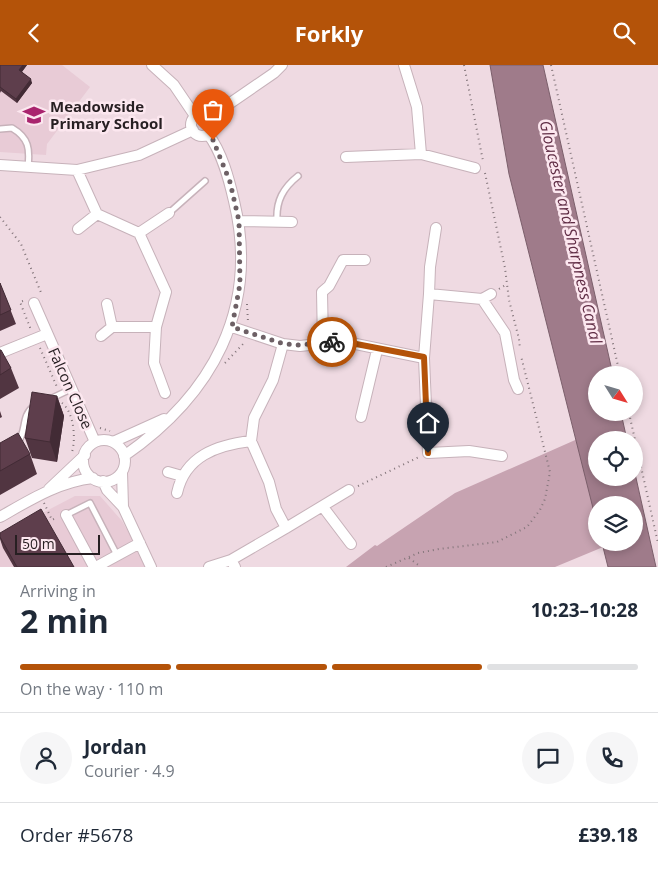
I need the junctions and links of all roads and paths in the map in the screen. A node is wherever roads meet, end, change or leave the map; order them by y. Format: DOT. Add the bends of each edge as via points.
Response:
graph roads {
  1 [pos="152,65"];
  2 [pos="282,65"];
  3 [pos="404,65"];
  4 [pos="464,65"];
  5 [pos="551,65"];
  6 [pos="195,116"];
  7 [pos="210,117"];
  8 [pos="0,129"];
  9 [pos="192,130"];
  10 [pos="208,134"];
  11 [pos="421,154"];
  12 [pos="346,157"];
  13 [pos="0,165"];
  14 [pos="28,168"];
  15 [pos="475,168"];
  16 [pos="77,170"];
  17 [pos="298,176"];
  18 [pos="205,181"];
  19 [pos="97,213"];
  20 [pos="169,213"];
  21 [pos="0,217"];
  22 [pos="277,220"];
  23 [pos="239,221"];
  24 [pos="292,222"];
  25 [pos="78,229"];
  26 [pos="436,229"];
  27 [pos="139,233"];
  28 [pos="365,260"];
  29 [pos="429,294"];
  30 [pos="247,299"];
  31 [pos="39,301"];
  32 [pos="107,304"];
  33 [pos="112,327"];
  34 [pos="156,327"];
  35 [pos="232,327"];
  36 [pos="47,334"];
  37 [pos="249,334"];
  38 [pos="101,336"];
  39 [pos="323,343"];
  40 [pos="284,344"];
  41 [pos="377,350"];
  42 [pos="0,353"];
  43 [pos="424,357"];
  44 [pos="223,365"];
  45 [pos="618,366"];
  46 [pos="71,389"];
  47 [pos="518,389"];
  48 [pos="165,393"];
  49 [pos="45,401"];
  50 [pos="38,405"];
  51 [pos="176,412"];
  52 [pos="362,417"];
  53 [pos="97,420"];
  54 [pos="631,421"];
  55 [pos="124,438"];
  56 [pos="251,441"];
  57 [pos="95,442"];
  58 [pos="113,442"];
  59 [pos="14,446"];
  60 [pos="428,453"];
  61 [pos="85,455"];
  62 [pos="124,455"];
  63 [pos="502,456"];
  64 [pos="168,471"];
  65 [pos="122,472"];
  66 [pos="182,476"];
  67 [pos="98,480"];
  68 [pos="349,490"];
  69 [pos="177,493"];
  70 [pos="49,494"];
  71 [pos="123,507"];
  72 [pos="323,507"];
  73 [pos="66,515"];
  74 [pos="0,517"];
  75 [pos="286,528"];
  76 [pos="140,543"];
  77 [pos="658,543"];
  78 [pos="351,544"];
  79 [pos="117,555"];
  80 [pos="408,557"];
  81 [pos="233,563"];
  82 [pos="95,567"];
  83 [pos="151,567"];
  84 [pos="209,567"];
  85 [pos="386,567"];
  86 [pos="421,567"];
  1 -- 6 [label="street" via="174,85"];
  2 -- 7 [label="street"];
  3 -- 11 [label="street" via="417,107"];
  4 -- 80 [label="path" via="509,300 550,472 549,481 540,510 520,531 497,542 438,549"];
  5 -- 45 [label="path"];
  6 -- 7 [label="street" via="203,114"];
  6 -- 9 [label="street"];
  7 -- 10 [label="street" via="213,126"];
  8 -- 14 [label="lane" via="12,128 25,139 30,148"];
  9 -- 10 [label="street" via="199,135"];
  9 -- 16 [label="street" via="139,155"];
  10 -- 23 [label="street" via="230,182"];
  11 -- 12 [label="street"];
  11 -- 15 [label="street"];
  13 -- 14 [label="street"];
  14 -- 16 [label="street"];
  16 -- 19 [label="street"];
  17 -- 22 [label="lane" via="280,196"];
  18 -- 20 [label="lane"];
  19 -- 25 [label="street"];
  19 -- 27 [label="street"];
  20 -- 27 [label="street"];
  21 -- 31 [label="path" via="21,243"];
  22 -- 23 [label="street"];
  22 -- 24 [label="street"];
  23 -- 35 [label="street" via="240,284"];
  26 -- 29 [label="street"];
  27 -- 34 [label="street" via="166,292"];
  28 -- 39 [label="street" via="343,260 329,286 322,292"];
  29 -- 43 [label="street"];
  29 -- 47 [label="street" via="486,297 505,333"];
  30 -- 37 [label="path"];
  31 -- 36 [label="street, Falcon Close"];
  32 -- 33 [label="street"];
  33 -- 34 [label="street"];
  33 -- 38 [label="street"];
  34 -- 48 [label="street" via="154,363"];
  35 -- 37 [label="street"];
  35 -- 51 [label="street" via="205,377"];
  36 -- 42 [label="street, Falcon Close"];
  36 -- 46 [label="street, Falcon Close"];
  37 -- 40 [label="street"];
  37 -- 44 [label="path"];
  39 -- 40 [label="street"];
  39 -- 41 [label="street" via="351,343"];
  40 -- 56 [label="street" via="254,418"];
  41 -- 43 [label="street"];
  41 -- 52 [label="street"];
  43 -- 60 [label="street"];
  46 -- 49 [label="lane"];
  46 -- 57 [label="street, Falcon Close"];
  50 -- 59 [label="lane" via="27,414 24,432"];
  51 -- 55 [label="street"];
  51 -- 62 [label="street"];
  53 -- 55 [label="path" via="101,428 119,431"];
  54 -- 77 [label="path"];
  55 -- 58 [label="street"];
  56 -- 66 [label="street" via="231,443 200,455"];
  56 -- 75 [label="street"];
  57 -- 58 [label="street"];
  57 -- 61 [label="street"];
  58 -- 62 [label="street"];
  60 -- 63 [label="street" via="469,451"];
  60 -- 68 [label="path"];
  61 -- 67 [label="street" via="85,468"];
  61 -- 70 [label="street"];
  62 -- 65 [label="street"];
  64 -- 66 [label="street"];
  65 -- 67 [label="street" via="110,481"];
  65 -- 71 [label="street"];
  66 -- 69 [label="street"];
  67 -- 70 [label="street" via="80,480"];
  67 -- 71 [label="street"];
  68 -- 72 [label="street"];
  70 -- 73 [label="path" via="41,502 52,520"];
  70 -- 74 [label="street"];
  71 -- 76 [label="street"];
  72 -- 75 [label="street"];
  72 -- 78 [label="street"];
  73 -- 79 [label="lane" via="90,503"];
  73 -- 82 [label="street"];
  75 -- 81 [label="street"];
  76 -- 79 [label="street"];
  76 -- 83 [label="street"];
  79 -- 82 [label="street"];
  80 -- 85 [label="path"];
  80 -- 86 [label="path"];
  81 -- 84 [label="street"];
}
